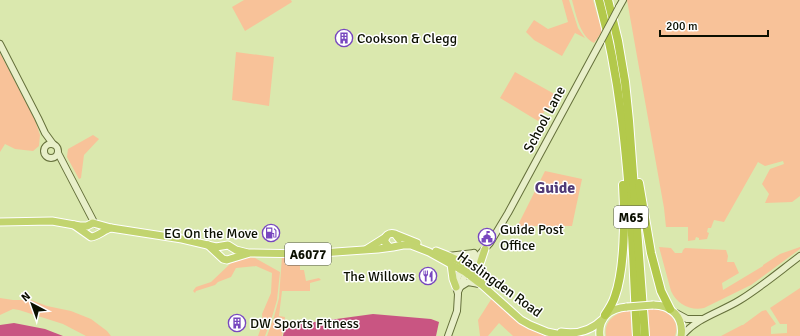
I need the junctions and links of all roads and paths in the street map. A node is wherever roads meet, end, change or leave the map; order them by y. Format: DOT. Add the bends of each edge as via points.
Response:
graph roads {
  1 [pos="599,0"];
  2 [pos="608,0"];
  3 [pos="623,0"];
  4 [pos="0,44"];
  5 [pos="619,98"];
  6 [pos="629,121"];
  7 [pos="45,133"];
  8 [pos="53,144"];
  9 [pos="45,148"];
  10 [pos="58,153"];
  11 [pos="50,158"];
  12 [pos="65,168"];
  13 [pos="88,210"];
  14 [pos="0,222"];
  15 [pos="96,224"];
  16 [pos="73,225"];
  17 [pos="87,225"];
  18 [pos="111,228"];
  19 [pos="99,233"];
  20 [pos="87,235"];
  21 [pos="397,235"];
  22 [pos="386,237"];
  23 [pos="208,245"];
  24 [pos="397,246"];
  25 [pos="222,247"];
  26 [pos="389,247"];
  27 [pos="232,248"];
  28 [pos="484,249"];
  29 [pos="366,250"];
  30 [pos="250,253"];
  31 [pos="474,253"];
  32 [pos="220,255"];
  33 [pos="448,256"];
  34 [pos="800,256"];
  35 [pos="231,258"];
  36 [pos="451,264"];
  37 [pos="465,268"];
  38 [pos="479,275"];
  39 [pos="482,285"];
  40 [pos="458,289"];
  41 [pos="672,310"];
  42 [pos="604,317"];
  43 [pos="704,318"];
  44 [pos="448,336"];
  45 [pos="566,336"];
  46 [pos="600,336"];
  47 [pos="637,336"];
  48 [pos="645,336"];
  49 [pos="681,336"];
  1 -- 5 [label="highway, M65" via="611,47"];
  2 -- 6 [label="highway, M65" via="618,41"];
  3 -- 28 [label="main road, School Lane, bridge" via="508,213"];
  4 -- 7 [label="main road"];
  5 -- 42 [label="highway" via="624,193 621,262 617,292"];
  5 -- 47 [label="highway, M65" via="628,185"];
  6 -- 41 [label="highway" via="651,253 661,291"];
  6 -- 48 [label="highway, M65"];
  7 -- 8 [label="main road"];
  7 -- 9 [label="main road"];
  8 -- 9 [label="main road"];
  8 -- 10 [label="main road"];
  9 -- 11 [label="main road" via="45,155"];
  10 -- 11 [label="main road" via="54,158"];
  10 -- 12 [label="main road"];
  11 -- 12 [label="main road"];
  12 -- 13 [label="main road"];
  13 -- 15 [label="main road"];
  13 -- 17 [label="main road"];
  14 -- 16 [label="highway, A6077" via="52,222"];
  15 -- 17 [label="highway, A6077"];
  15 -- 18 [label="highway, A6077"];
  15 -- 19 [label="highway" via="100,229"];
  16 -- 17 [label="highway, A6077"];
  16 -- 20 [label="highway, A6077"];
  17 -- 20 [label="highway"];
  18 -- 19 [label="highway"];
  18 -- 23 [label="highway, A6077"];
  19 -- 20 [label="highway" via="94,237"];
  21 -- 22 [label="highway, A6077" via="391,233"];
  21 -- 24 [label="highway"];
  21 -- 33 [label="highway, Haslingden Road / A6077"];
  22 -- 26 [label="highway" via="385,242"];
  22 -- 29 [label="highway, A6077"];
  23 -- 25 [label="highway, A6077"];
  23 -- 32 [label="highway, A6077"];
  24 -- 26 [label="highway, A6077"];
  24 -- 36 [label="highway, Haslingden Road / A6077" via="415,246"];
  25 -- 27 [label="highway, A6077" via="228,245"];
  25 -- 32 [label="highway"];
  26 -- 29 [label="highway, A6077"];
  27 -- 30 [label="highway, A6077"];
  27 -- 35 [label="highway" via="234,252"];
  28 -- 31 [label="main road"];
  28 -- 37 [label="main road, School Lane"];
  28 -- 38 [label="highway"];
  29 -- 30 [label="highway, A6077" via="307,254"];
  30 -- 35 [label="highway, A6077"];
  31 -- 33 [label="main road"];
  31 -- 37 [label="main road"];
  32 -- 35 [label="highway, A6077" via="225,260"];
  33 -- 37 [label="highway, Haslingden Road / A6077"];
  34 -- 43 [label="main road" via="746,296"];
  36 -- 37 [label="highway, Haslingden Road / A6077"];
  36 -- 40 [label="highway" via="453,279"];
  37 -- 38 [label="highway, Haslingden Road / A6077"];
  37 -- 39 [label="highway, Haslingden Road / A6077"];
  37 -- 40 [label="main road"];
  38 -- 42 [label="highway, Haslingden Road / A6077" via="510,308 543,327 578,333 590,330"];
  39 -- 40 [label="main road" via="468,282"];
  39 -- 45 [label="highway, Haslingden Road / A6077" via="521,320 543,330"];
  40 -- 44 [label="main road" via="456,314"];
  41 -- 42 [label="highway, A6077, bridge" via="653,305 627,306 615,309"];
  41 -- 43 [label="main road" via="686,319"];
  41 -- 49 [label="highway" via="680,322"];
  42 -- 46 [label="highway"];
  43 -- 49 [label="main road"];
}
